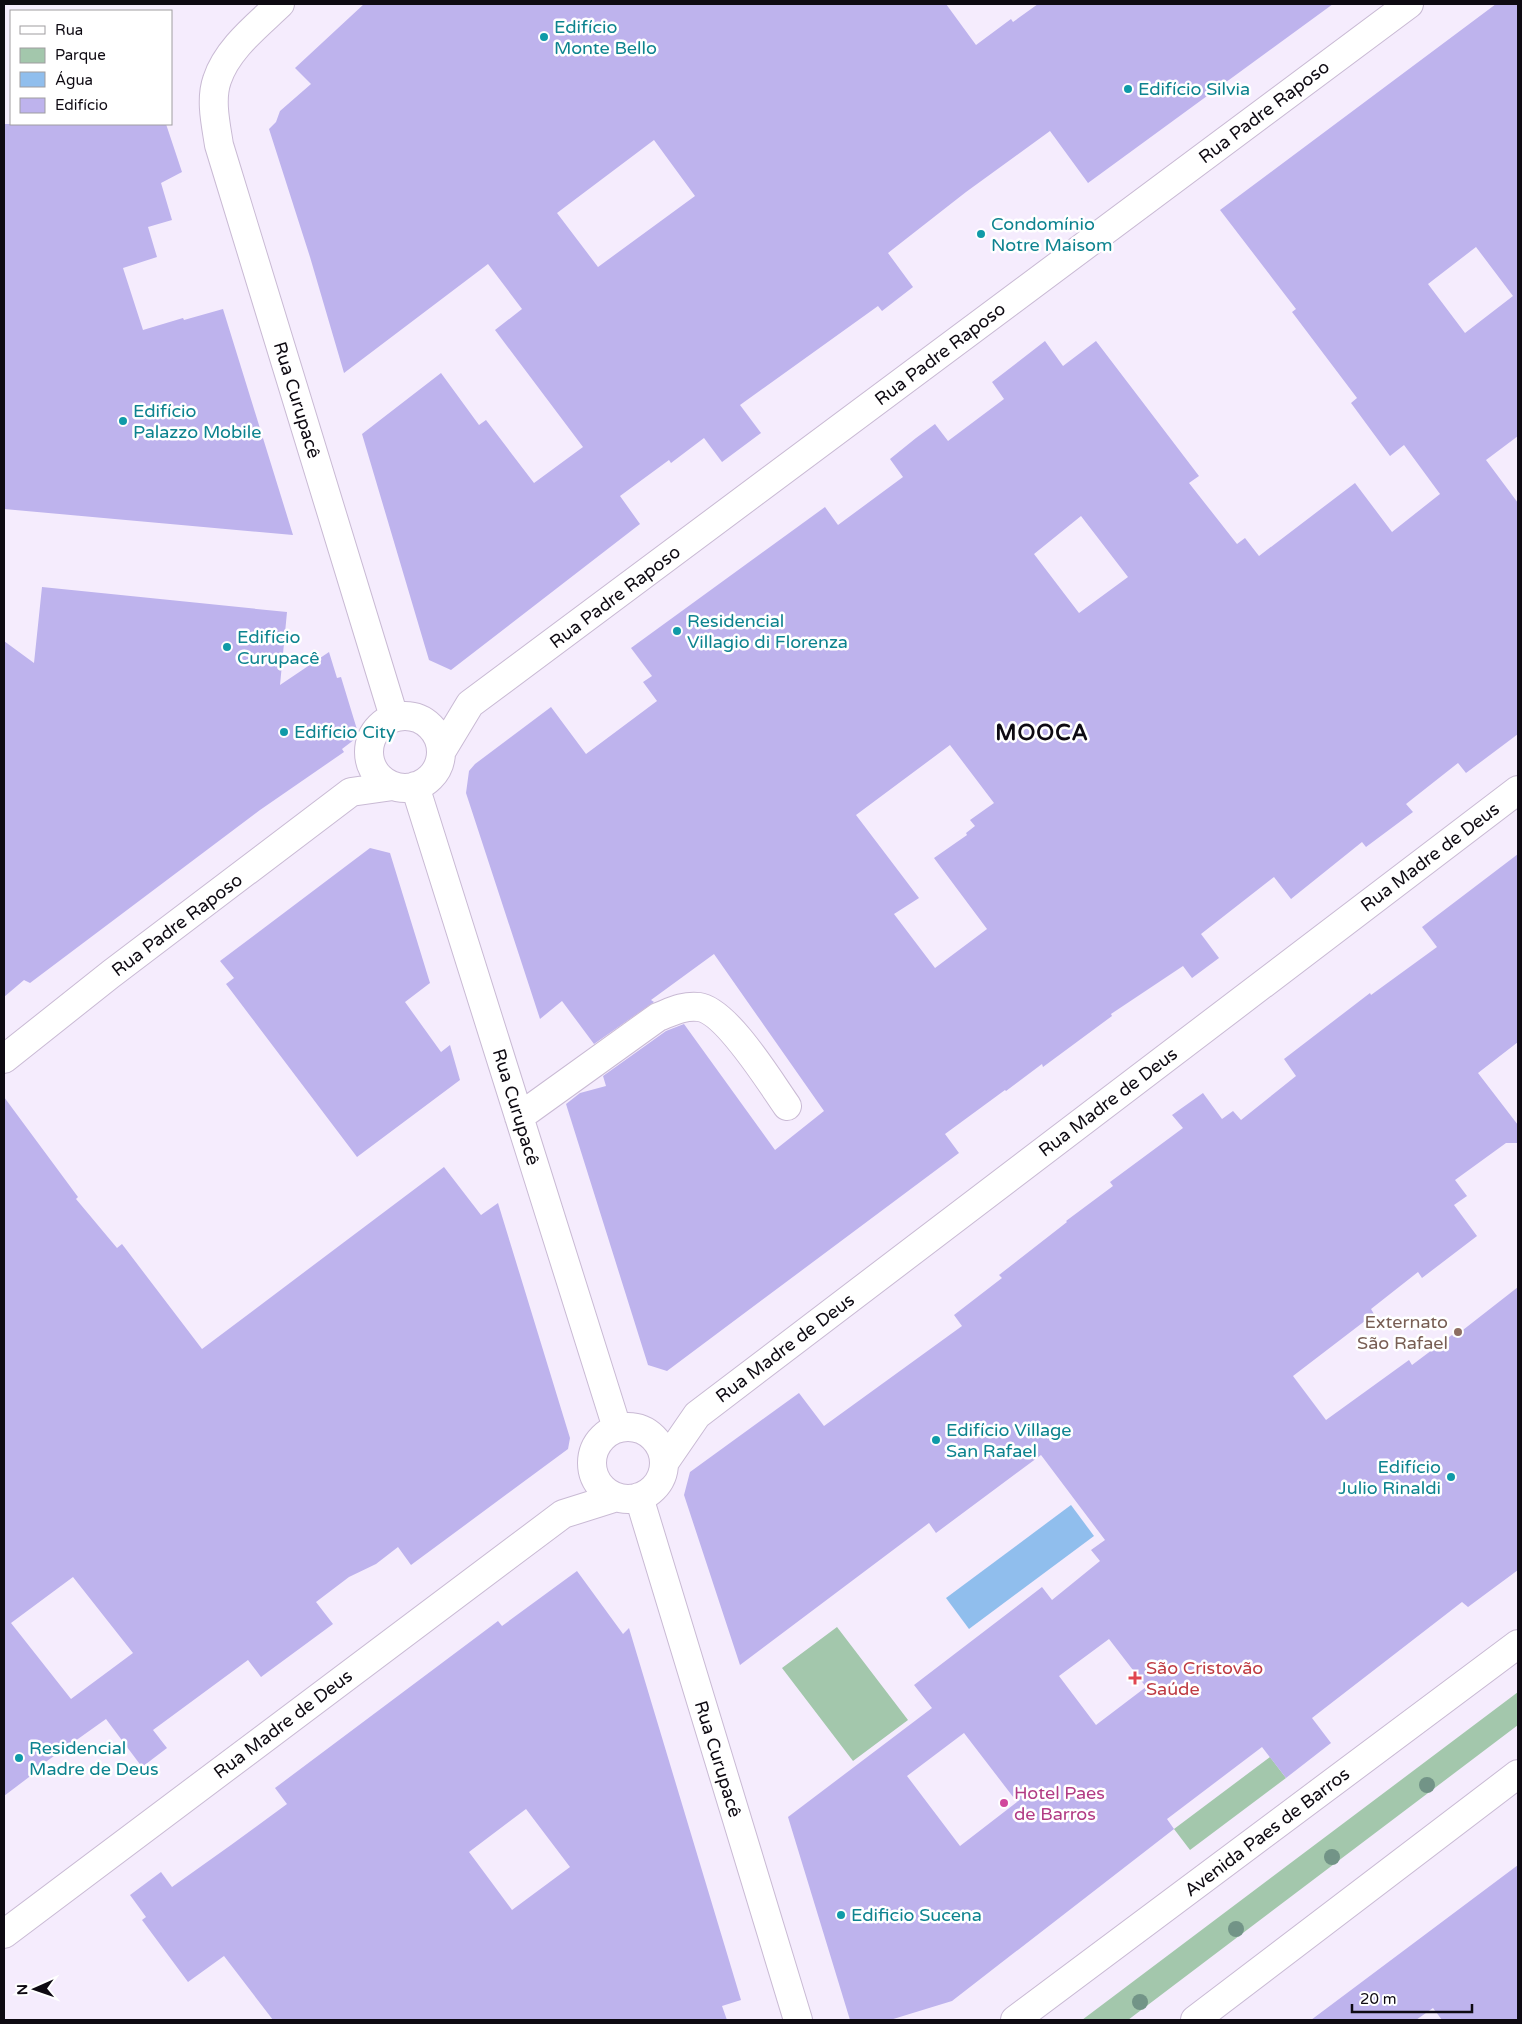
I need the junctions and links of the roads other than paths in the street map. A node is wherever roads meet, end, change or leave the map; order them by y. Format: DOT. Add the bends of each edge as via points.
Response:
graph roads {
  1 [pos="280,4"];
  2 [pos="1409,4"];
  3 [pos="470,704"];
  4 [pos="405,718"];
  5 [pos="369,751"];
  6 [pos="441,752"];
  7 [pos="404,786"];
  8 [pos="1518,790"];
  9 [pos="351,792"];
  10 [pos="4,1059"];
  11 [pos="787,1106"];
  12 [pos="519,1117"];
  13 [pos="697,1415"];
  14 [pos="628,1428"];
  15 [pos="592,1463"];
  16 [pos="664,1463"];
  17 [pos="628,1497"];
  18 [pos="563,1514"];
  19 [pos="1518,1644"];
  20 [pos="1518,1774"];
  21 [pos="4,1934"];
  22 [pos="798,2020"];
  23 [pos="1015,2020"];
  24 [pos="1195,2020"];
  1 -- 4 [label="street, Rua Curupacê" via="230,54 216,81 214,109 219,145"];
  2 -- 3 [label="street, Rua Padre Raposo"];
  3 -- 4 [label="street, Rua Padre Raposo"];
  3 -- 6 [label="street, Rua Padre Raposo"];
  4 -- 5 [label="street" via="376,730"];
  4 -- 6 [label="street" via="434,731"];
  5 -- 7 [label="street" via="376,773 384,781"];
  5 -- 9 [label="street, Rua Padre Raposo"];
  6 -- 7 [label="street" via="434,773 426,781"];
  7 -- 9 [label="street, Rua Padre Raposo"];
  7 -- 12 [label="street, Rua Curupacê"];
  8 -- 13 [label="street, Rua Madre de Deus"];
  9 -- 10 [label="street, Rua Padre Raposo"];
  11 -- 12 [label="street" via="734,1033 715,1013 690,1007 658,1017"];
  12 -- 14 [label="street, Rua Curupacê"];
  13 -- 14 [label="street, Rua Madre de Deus"];
  13 -- 16 [label="street, Rua Madre de Deus"];
  14 -- 15 [label="street" via="607,1434 599,1442"];
  14 -- 16 [label="street" via="649,1434 657,1442"];
  15 -- 17 [label="street" via="599,1484 607,1492"];
  15 -- 18 [label="street, Rua Madre de Deus"];
  16 -- 17 [label="street" via="657,1484"];
  17 -- 18 [label="street, Rua Madre de Deus"];
  17 -- 22 [label="street, Rua Curupacê"];
  18 -- 21 [label="street, Rua Madre de Deus"];
  19 -- 23 [label="street, Avenida Paes de Barros"];
  20 -- 24 [label="street"];
}
